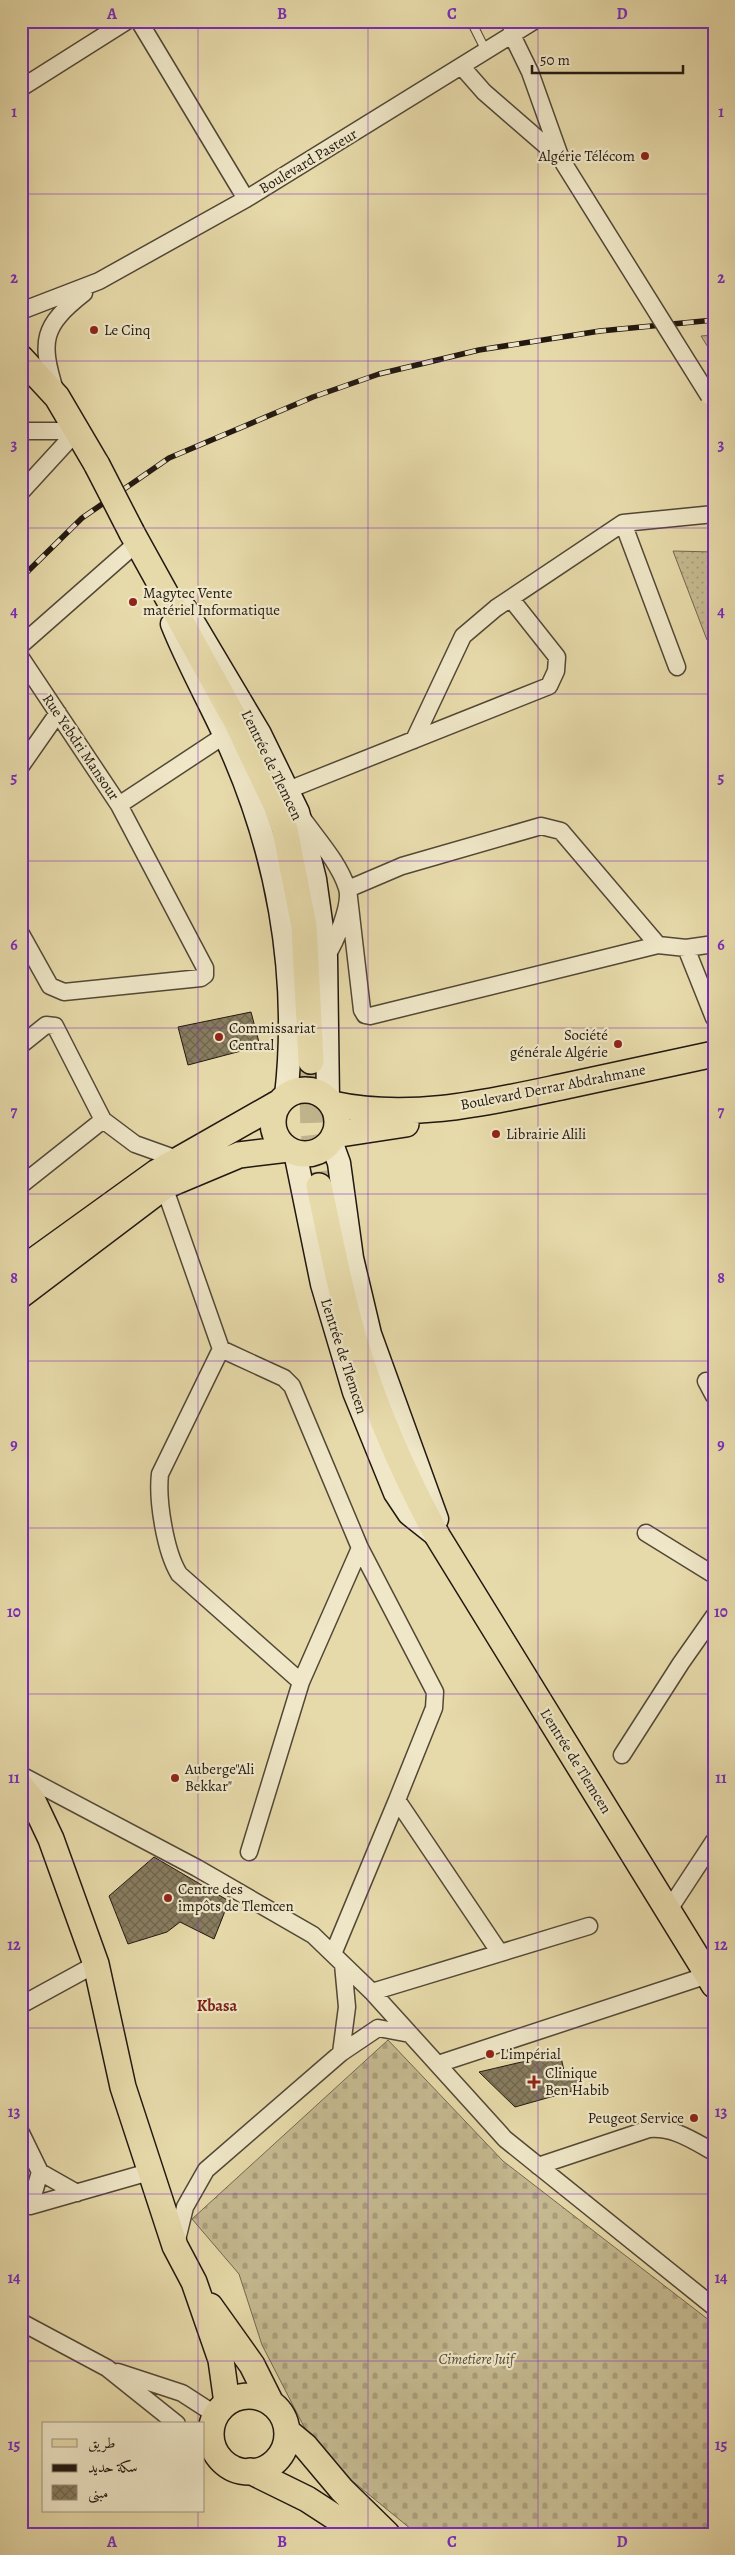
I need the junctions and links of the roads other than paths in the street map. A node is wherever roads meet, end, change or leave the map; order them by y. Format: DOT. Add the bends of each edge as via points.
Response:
graph roads {
  1 [pos="128,21"];
  2 [pos="139,21"];
  3 [pos="471,21"];
  4 [pos="534,21"];
  5 [pos="511,33"];
  6 [pos="486,51"];
  7 [pos="462,67"];
  8 [pos="21,88"];
  9 [pos="561,159"];
  10 [pos="246,199"];
  11 [pos="99,281"];
  12 [pos="21,311"];
  13 [pos="21,358"];
  14 [pos="57,397"];
  15 [pos="712,400"];
  16 [pos="21,431"];
  17 [pos="77,431"];
  18 [pos="21,492"];
  19 [pos="714,514"];
  20 [pos="623,523"];
  21 [pos="135,537"];
  22 [pos="155,576"];
  23 [pos="511,600"];
  24 [pos="21,645"];
  25 [pos="21,658"];
  26 [pos="676,668"];
  27 [pos="58,713"];
  28 [pos="225,735"];
  29 [pos="414,740"];
  30 [pos="21,766"];
  31 [pos="288,790"];
  32 [pos="119,805"];
  33 [pos="298,812"];
  34 [pos="348,889"];
  35 [pos="21,934"];
  36 [pos="714,944"];
  37 [pos="658,945"];
  38 [pos="686,948"];
  39 [pos="326,957"];
  40 [pos="714,1018"];
  41 [pos="21,1045"];
  42 [pos="714,1054"];
  43 [pos="311,1061"];
  44 [pos="283,1099"];
  45 [pos="330,1102"];
  46 [pos="485,1103"];
  47 [pos="103,1120"];
  48 [pos="333,1138"];
  49 [pos="292,1151"];
  50 [pos="160,1178"];
  51 [pos="21,1185"];
  52 [pos="319,1186"];
  53 [pos="21,1270"];
  54 [pos="21,1295"];
  55 [pos="222,1348"];
  56 [pos="706,1381"];
  57 [pos="714,1396"];
  58 [pos="646,1533"];
  59 [pos="438,1537"];
  60 [pos="360,1548"];
  61 [pos="714,1575"];
  62 [pos="714,1616"];
  63 [pos="301,1682"];
  64 [pos="622,1755"];
  65 [pos="21,1776"];
  66 [pos="21,1786"];
  67 [pos="397,1800"];
  68 [pos="21,1808"];
  69 [pos="51,1839"];
  70 [pos="714,1840"];
  71 [pos="249,1852"];
  72 [pos="668,1911"];
  73 [pos="589,1926"];
  74 [pos="500,1953"];
  75 [pos="338,1959"];
  76 [pos="96,1964"];
  77 [pos="711,1980"];
  78 [pos="372,1992"];
  79 [pos="21,2005"];
  80 [pos="410,2034"];
  81 [pos="341,2053"];
  82 [pos="438,2064"];
  83 [pos="21,2133"];
  84 [pos="714,2152"];
  85 [pos="538,2166"];
  86 [pos="40,2172"];
  87 [pos="149,2172"];
  88 [pos="77,2192"];
  89 [pos="176,2246"];
  90 [pos="194,2282"];
  91 [pos="714,2307"];
  92 [pos="21,2322"];
  93 [pos="107,2368"];
  94 [pos="271,2403"];
  95 [pos="222,2409"];
  96 [pos="174,2422"];
  97 [pos="286,2431"];
  98 [pos="212,2452"];
  99 [pos="250,2471"];
  100 [pos="361,2534"];
  101 [pos="387,2534"];
  1 -- 8 [label="street"];
  2 -- 10 [label="street"];
  3 -- 6 [label="lane"];
  4 -- 5 [label="street, Boulevard Pasteur"];
  5 -- 6 [label="street, Boulevard Pasteur"];
  5 -- 9 [label="street" via="530,72"];
  6 -- 7 [label="street, Boulevard Pasteur"];
  7 -- 9 [label="street" via="484,92"];
  7 -- 10 [label="street, Boulevard Pasteur"];
  9 -- 15 [label="street, bridge"];
  10 -- 11 [label="street, Boulevard Pasteur"];
  11 -- 12 [label="street"];
  11 -- 14 [label="street" via="66,307 51,327 46,352"];
  13 -- 14 [label="main road, L'entrée de Tlemcen"];
  14 -- 17 [label="main road, L'entrée de Tlemcen"];
  16 -- 17 [label="street"];
  17 -- 18 [label="street"];
  17 -- 21 [label="main road, L'entrée de Tlemcen, bridge"];
  19 -- 20 [label="street"];
  20 -- 23 [label="street"];
  20 -- 26 [label="street"];
  21 -- 22 [label="main road, L'entrée de Tlemcen"];
  21 -- 24 [label="street"];
  22 -- 28 [label="main road, L'entrée de Tlemcen" via="177,638"];
  22 -- 31 [label="main road, L'entrée de Tlemcen" via="182,603 195,622 260,734"];
  22 -- 43 [label="main road" via="236,721 285,830 304,926"];
  23 -- 29 [label="street" via="496,608 463,636"];
  23 -- 29 [label="street" via="557,657 556,671 549,686"];
  25 -- 27 [label="street, Rue Yebdri Mansour"];
  27 -- 30 [label="street"];
  27 -- 32 [label="street, Rue Yebdri Mansour"];
  28 -- 32 [label="street, Rue Yebdri Mansour"];
  28 -- 44 [label="main road, L'entrée de Tlemcen" via="271,863 281,909 290,1010 290,1063"];
  29 -- 31 [label="street"];
  31 -- 33 [label="main road, L'entrée de Tlemcen"];
  32 -- 35 [label="street" via="205,968 205,975 64,992 50,986"];
  33 -- 34 [label="street" via="331,857"];
  33 -- 39 [label="main road, L'entrée de Tlemcen" via="315,879"];
  34 -- 37 [label="street" via="402,866 541,826 561,831"];
  34 -- 37 [label="street" via="365,1015"];
  34 -- 39 [label="street" via="341,927"];
  36 -- 38 [label="street"];
  37 -- 38 [label="street"];
  38 -- 40 [label="street"];
  39 -- 45 [label="main road, L'entrée de Tlemcen"];
  41 -- 47 [label="street" via="46,1025 57,1027"];
  42 -- 46 [label="main road, Boulevard Derrar Abdrahmane"];
  44 -- 45 [label="main road" via="303,1090 312,1091"];
  44 -- 49 [label="main road" via="275,1111 274,1132"];
  44 -- 50 [label="main road"];
  45 -- 46 [label="main road, Boulevard Derrar Abdrahmane" via="362,1110 386,1111"];
  45 -- 48 [label="main road" via="336,1114"];
  46 -- 48 [label="main road" via="449,1115"];
  47 -- 50 [label="street" via="135,1144"];
  47 -- 51 [label="street"];
  48 -- 49 [label="main road" via="326,1147 311,1154"];
  48 -- 59 [label="main road, L'entrée de Tlemcen" via="352,1258 370,1334 434,1507"];
  49 -- 50 [label="main road" via="239,1155"];
  49 -- 59 [label="main road, L'entrée de Tlemcen" via="322,1284 354,1392 395,1493 409,1514"];
  50 -- 53 [label="main road"];
  50 -- 54 [label="main road"];
  50 -- 55 [label="street"];
  52 -- 59 [label="main road, L'entrée de Tlemcen" via="354,1338 400,1464"];
  55 -- 60 [label="street" via="284,1378 292,1386"];
  55 -- 63 [label="street" via="160,1474 158,1491 172,1564 179,1574"];
  56 -- 57 [label="street"];
  58 -- 61 [label="street"];
  59 -- 72 [label="main road, L'entrée de Tlemcen"];
  60 -- 63 [label="street"];
  60 -- 67 [label="street" via="435,1692 434,1708"];
  62 -- 64 [label="street"];
  63 -- 71 [label="street"];
  65 -- 75 [label="street" via="313,1935"];
  66 -- 69 [label="main road" via="33,1801"];
  67 -- 74 [label="street"];
  67 -- 75 [label="street"];
  68 -- 69 [label="main road"];
  69 -- 76 [label="main road"];
  70 -- 72 [label="street"];
  72 -- 77 [label="main road, L'entrée de Tlemcen"];
  73 -- 74 [label="street"];
  74 -- 78 [label="street"];
  75 -- 78 [label="street"];
  75 -- 81 [label="street" via="347,2007"];
  76 -- 79 [label="street"];
  76 -- 87 [label="main road" via="123,2087"];
  77 -- 82 [label="street"];
  78 -- 80 [label="street"];
  80 -- 81 [label="street" via="378,2028"];
  80 -- 82 [label="street"];
  81 -- 89 [label="street" via="206,2170 185,2207"];
  82 -- 85 [label="street" via="505,2138"];
  83 -- 86 [label="street"];
  84 -- 85 [label="street" via="664,2128 649,2129"];
  85 -- 91 [label="street"];
  86 -- 88 [label="street"];
  86 -- 88 [label="street" via="30,2206"];
  87 -- 88 [label="street"];
  87 -- 89 [label="main road"];
  89 -- 90 [label="main road"];
  90 -- 94 [label="main road" via="252,2365"];
  90 -- 95 [label="main road" via="221,2360"];
  92 -- 93 [label="street"];
  93 -- 95 [label="street"];
  93 -- 96 [label="street"];
  94 -- 95 [label="main road" via="249,2396 238,2398"];
  94 -- 97 [label="main road" via="279,2410"];
  95 -- 98 [label="main road" via="212,2426"];
  97 -- 99 [label="main road" via="286,2443 273,2463"];
  97 -- 101 [label="main road" via="305,2446 342,2490"];
  98 -- 99 [label="main road" via="239,2470"];
  99 -- 100 [label="main road" via="307,2499"];
}
